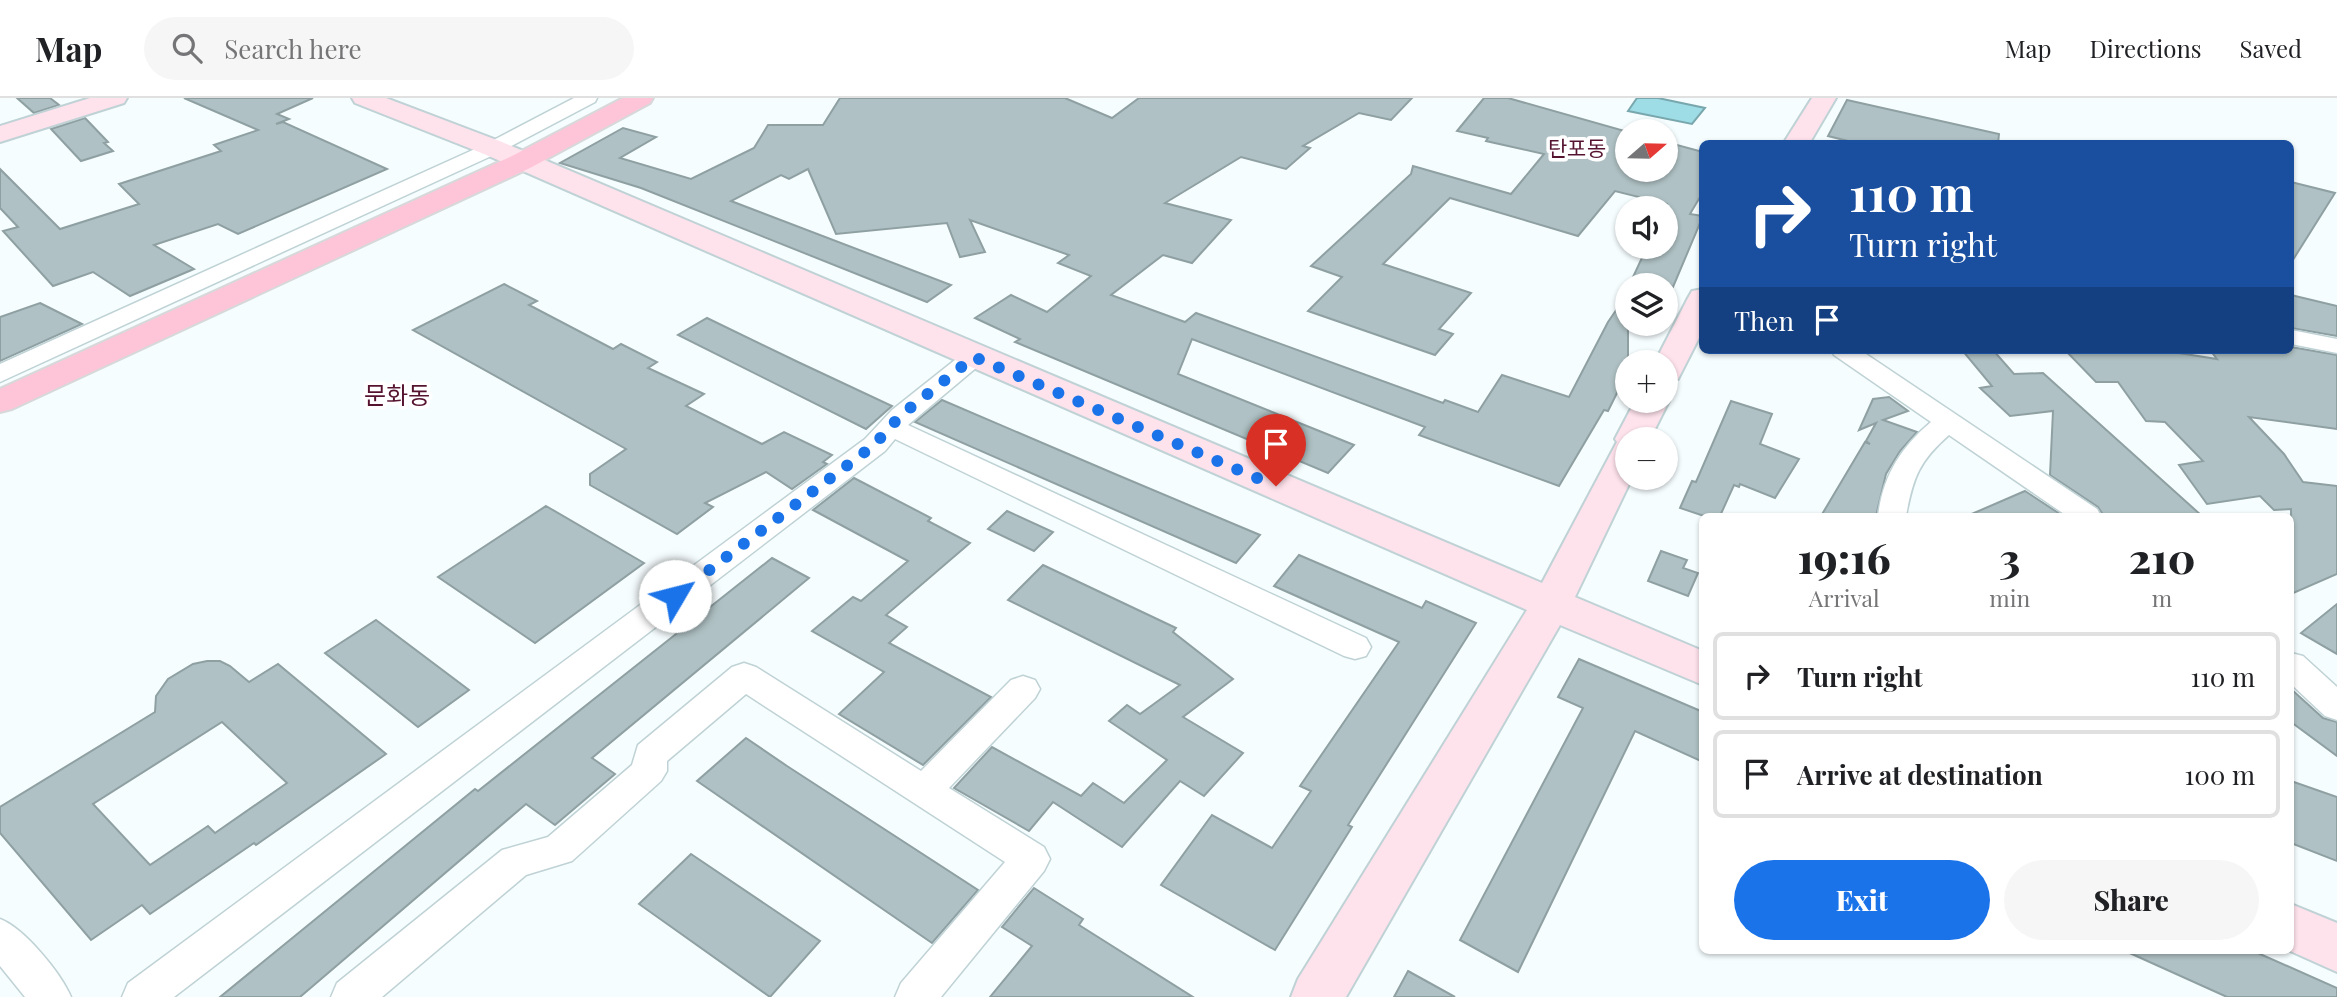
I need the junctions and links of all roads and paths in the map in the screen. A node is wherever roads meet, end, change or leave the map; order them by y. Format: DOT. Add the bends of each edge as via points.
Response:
graph roads {
  1 [pos="115,98"];
  2 [pos="364,98"];
  3 [pos="588,98"];
  4 [pos="641,98"];
  5 [pos="1824,98"];
  6 [pos="0,134"];
  7 [pos="1798,140"];
  8 [pos="507,155"];
  9 [pos="1699,306"];
  10 [pos="2294,338"];
  11 [pos="2337,346"];
  12 [pos="1677,350"];
  13 [pos="1849,354"];
  14 [pos="974,357"];
  15 [pos="0,374"];
  16 [pos="0,402"];
  17 [pos="1948,422"];
  18 [pos="891,427"];
  19 [pos="1615,476"];
  20 [pos="1892,513"];
  21 [pos="2083,513"];
  22 [pos="1552,603"];
  23 [pos="1355,647"];
  24 [pos="1699,667"];
  25 [pos="2294,669"];
  26 [pos="1023,689"];
  27 [pos="2337,707"];
  28 [pos="924,792"];
  29 [pos="2294,928"];
  30 [pos="0,937"];
  31 [pos="2337,948"];
  32 [pos="51,997"];
  33 [pos="142,997"];
  34 [pos="351,997"];
  35 [pos="915,997"];
  36 [pos="1317,997"];
  1 -- 6 [label="street"];
  2 -- 8 [label="street"];
  3 -- 8 [label="street"];
  4 -- 8 [label="main road"];
  5 -- 7 [label="street"];
  8 -- 14 [label="street"];
  8 -- 15 [label="street"];
  8 -- 16 [label="main road"];
  9 -- 12 [label="street"];
  10 -- 11 [label="street"];
  13 -- 17 [label="street"];
  14 -- 18 [label="street"];
  14 -- 22 [label="street"];
  17 -- 20 [label="street" via="1914,449 1896,483"];
  17 -- 21 [label="street"];
  18 -- 23 [label="street"];
  18 -- 33 [label="street" via="874,445"];
  19 -- 22 [label="street"];
  22 -- 24 [label="street"];
  22 -- 36 [label="street"];
  25 -- 27 [label="street"];
  26 -- 28 [label="street"];
  28 -- 34 [label="street" via="744,676 650,755 649,771 559,850 515,862"];
  28 -- 35 [label="street" via="1031,859"];
  29 -- 31 [label="street"];
  30 -- 32 [label="street"];
}
